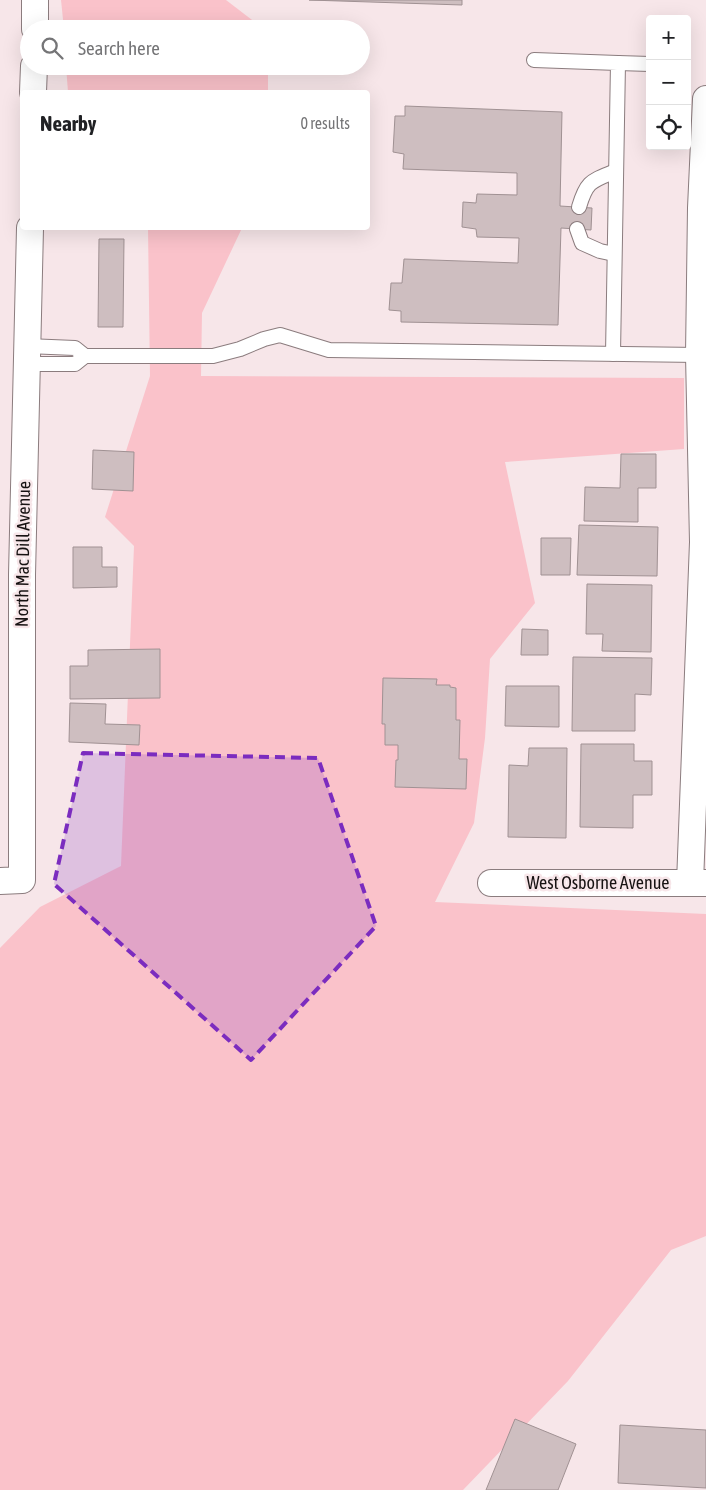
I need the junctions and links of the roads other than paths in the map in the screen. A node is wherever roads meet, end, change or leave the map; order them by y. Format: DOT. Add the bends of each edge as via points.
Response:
graph roads {
  1 [pos="35,0"];
  2 [pos="34,20"];
  3 [pos="534,60"];
  4 [pos="618,63"];
  5 [pos="646,64"];
  6 [pos="34,75"];
  7 [pos="33,90"];
  8 [pos="706,99"];
  9 [pos="616,171"];
  10 [pos="579,207"];
  11 [pos="703,208"];
  12 [pos="577,229"];
  13 [pos="30,230"];
  14 [pos="614,254"];
  15 [pos="613,354"];
  16 [pos="27,355"];
  17 [pos="699,355"];
  18 [pos="704,542"];
  19 [pos="11,575"];
  20 [pos="11,880"];
  21 [pos="490,883"];
  22 [pos="698,883"];
  1 -- 2 [label="street"];
  3 -- 4 [label="lane"];
  4 -- 5 [label="lane"];
  4 -- 9 [label="lane"];
  6 -- 7 [label="street"];
  8 -- 11 [label="street"];
  9 -- 10 [label="lane" via="590,182"];
  9 -- 14 [label="lane"];
  11 -- 17 [label="street"];
  12 -- 14 [label="lane" via="582,243"];
  13 -- 16 [label="street, North Mac Dill Avenue"];
  14 -- 15 [label="lane"];
  15 -- 16 [label="lane" via="329,350 280,335 213,356 85,356 75,364"];
  15 -- 17 [label="lane"];
  16 -- 19 [label="street, North Mac Dill Avenue"];
  17 -- 18 [label="street"];
  18 -- 22 [label="street"];
  19 -- 20 [label="street, North Mac Dill Avenue"];
  21 -- 22 [label="street, West Osborne Avenue"];
}
